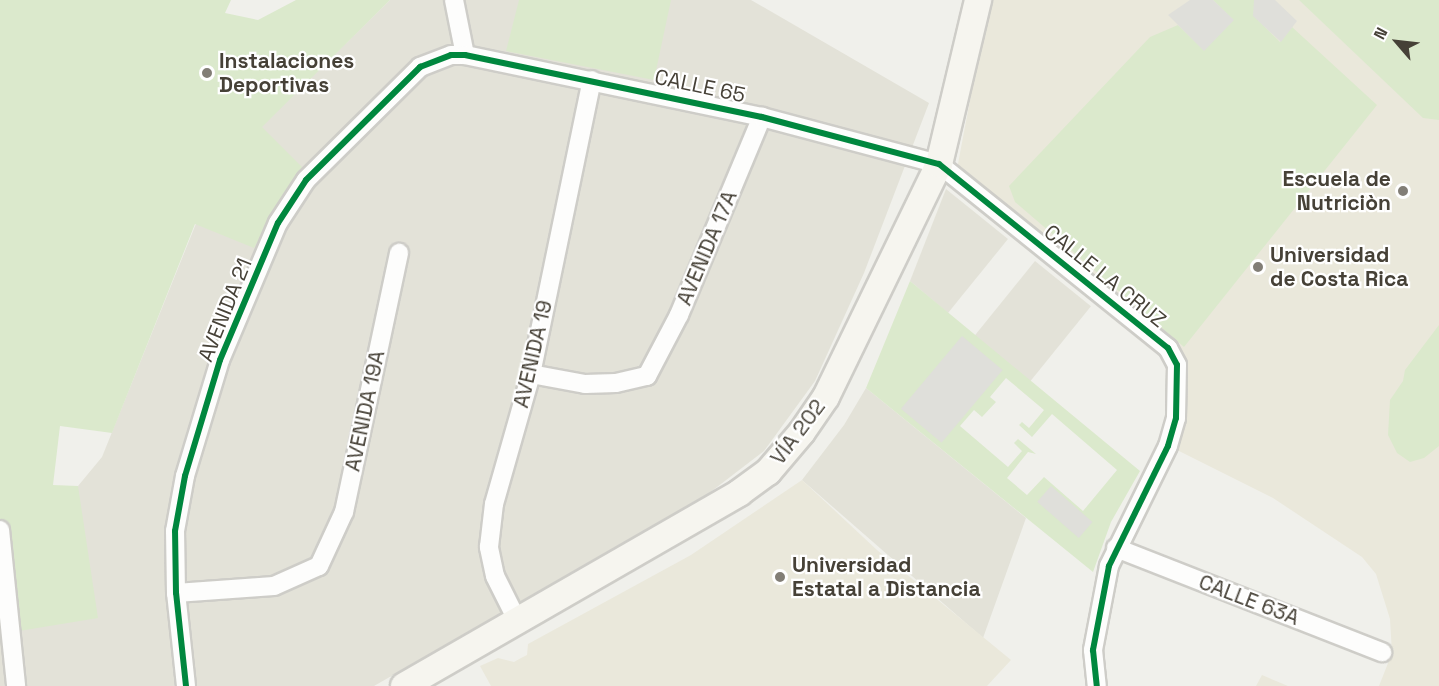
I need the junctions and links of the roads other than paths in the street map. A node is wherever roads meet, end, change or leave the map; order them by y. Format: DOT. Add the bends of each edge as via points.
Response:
graph roads {
  1 [pos="454,0"];
  2 [pos="977,0"];
  3 [pos="458,55"];
  4 [pos="592,80"];
  5 [pos="762,117"];
  6 [pos="939,164"];
  7 [pos="399,253"];
  8 [pos="531,374"];
  9 [pos="0,530"];
  10 [pos="1116,548"];
  11 [pos="176,593"];
  12 [pos="518,622"];
  13 [pos="1383,652"];
  14 [pos="16,686"];
  15 [pos="186,686"];
  16 [pos="404,686"];
  17 [pos="1097,686"];
  1 -- 3 [label="street"];
  2 -- 6 [label="main road, VÍA 202"];
  3 -- 4 [label="street, CALLE 65"];
  3 -- 11 [label="street, AVENIDA 21" via="420,67 306,180 278,223 220,360 185,476 175,531"];
  4 -- 5 [label="street, CALLE 65"];
  4 -- 8 [label="street, AVENIDA 19"];
  5 -- 6 [label="street, CALLE 65"];
  5 -- 8 [label="street, AVENIDA 17A" via="679,315 647,376 585,384"];
  6 -- 10 [label="street, CALLE LA CRUZ" via="1168,348 1177,365 1176,410 1168,446"];
  6 -- 12 [label="main road, VÍA 202" via="826,397 768,472 683,528"];
  7 -- 11 [label="street, AVENIDA 19A" via="344,512 319,566 274,586"];
  8 -- 12 [label="street, AVENIDA 19" via="494,504 489,547 495,576"];
  9 -- 14 [label="street"];
  10 -- 13 [label="street, CALLE 63A"];
  10 -- 17 [label="street, CALLE LA CRUZ" via="1095,640"];
  11 -- 15 [label="street, AVENIDA 21"];
  12 -- 16 [label="main road, VÍA 202"];
}
